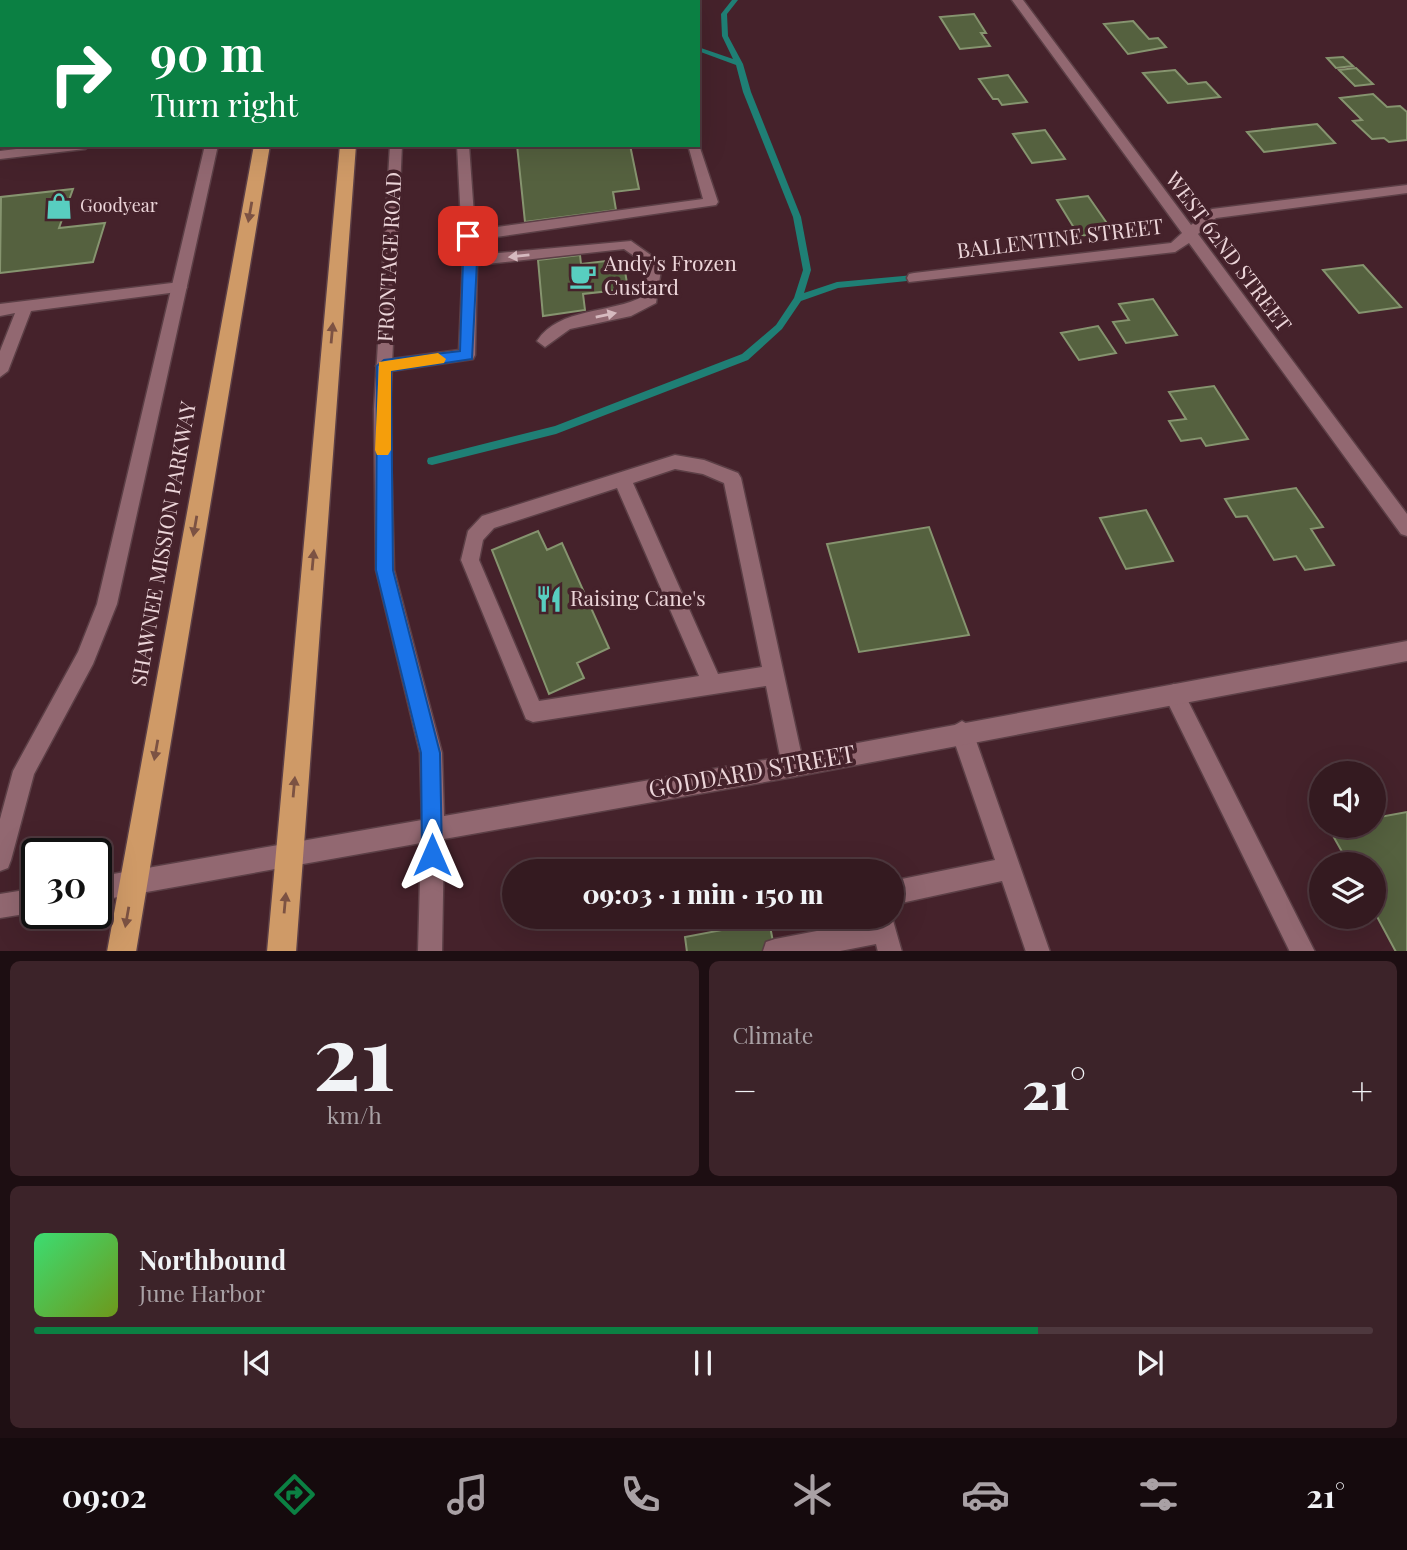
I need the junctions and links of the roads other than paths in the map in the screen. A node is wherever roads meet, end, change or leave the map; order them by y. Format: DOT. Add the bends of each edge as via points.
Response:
graph roads {
  1 [pos="1017,0"];
  2 [pos="68,147"];
  3 [pos="212,147"];
  4 [pos="262,147"];
  5 [pos="348,147"];
  6 [pos="396,147"];
  7 [pos="463,147"];
  8 [pos="695,147"];
  9 [pos="0,155"];
  10 [pos="1407,189"];
  11 [pos="1189,234"];
  12 [pos="468,236"];
  13 [pos="470,261"];
  14 [pos="914,278"];
  15 [pos="180,287"];
  16 [pos="24,306"];
  17 [pos="0,310"];
  18 [pos="545,341"];
  19 [pos="384,366"];
  20 [pos="0,371"];
  21 [pos="622,478"];
  22 [pos="1407,528"];
  23 [pos="1407,651"];
  24 [pos="773,675"];
  25 [pos="712,684"];
  26 [pos="1174,694"];
  27 [pos="962,732"];
  28 [pos="793,766"];
  29 [pos="433,829"];
  30 [pos="289,855"];
  31 [pos="0,860"];
  32 [pos="1009,867"];
  33 [pos="134,883"];
  34 [pos="112,886"];
  35 [pos="904,890"];
  36 [pos="21,903"];
  37 [pos="0,906"];
  38 [pos="885,933"];
  39 [pos="121,951"];
  40 [pos="281,951"];
  41 [pos="430,951"];
  42 [pos="775,951"];
  43 [pos="1038,951"];
  44 [pos="1303,951"];
  1 -- 11 [label="street, WEST 62ND STREET"];
  2 -- 9 [label="street"];
  3 -- 15 [label="street"];
  4 -- 33 [label="highway, SHAWNEE MISSION PARKWAY, one-way"];
  30 -- 5 [label="highway, one-way"];
  6 -- 19 [label="street, FRONTAGE ROAD"];
  7 -- 12 [label="street"];
  8 -- 12 [label="street" via="711,202"];
  10 -- 11 [label="street, BALLENTINE STREET" via="1212,214"];
  11 -- 14 [label="street, BALLENTINE STREET" via="1175,247"];
  11 -- 22 [label="street, WEST 62ND STREET"];
  12 -- 13 [label="street"];
  18 -- 13 [label="street, one-way" via="565,324 631,310 651,299 655,263 626,244"];
  13 -- 19 [label="street" via="467,355"];
  15 -- 16 [label="street"];
  15 -- 31 [label="street" via="107,604 86,657 24,771"];
  16 -- 17 [label="street"];
  16 -- 20 [label="street"];
  19 -- 29 [label="street, FRONTAGE ROAD" via="385,570 430,753"];
  21 -- 24 [label="street" via="675,462 732,478"];
  21 -- 25 [label="street"];
  21 -- 25 [label="street" via="488,522 474,537 470,560 533,712"];
  23 -- 26 [label="street, GODDARD STREET"];
  24 -- 25 [label="street"];
  24 -- 28 [label="street"];
  26 -- 27 [label="street, GODDARD STREET"];
  26 -- 44 [label="street"];
  27 -- 28 [label="street, GODDARD STREET"];
  27 -- 32 [label="street"];
  28 -- 29 [label="street, GODDARD STREET"];
  29 -- 30 [label="street, GODDARD STREET"];
  29 -- 41 [label="street, FRONTAGE ROAD"];
  30 -- 33 [label="street, GODDARD STREET"];
  40 -- 30 [label="highway, one-way"];
  32 -- 35 [label="street"];
  32 -- 43 [label="street"];
  33 -- 34 [label="street, GODDARD STREET"];
  33 -- 39 [label="highway, SHAWNEE MISSION PARKWAY, one-way"];
  36 -- 37 [label="street"];
  38 -- 42 [label="street"];
}
